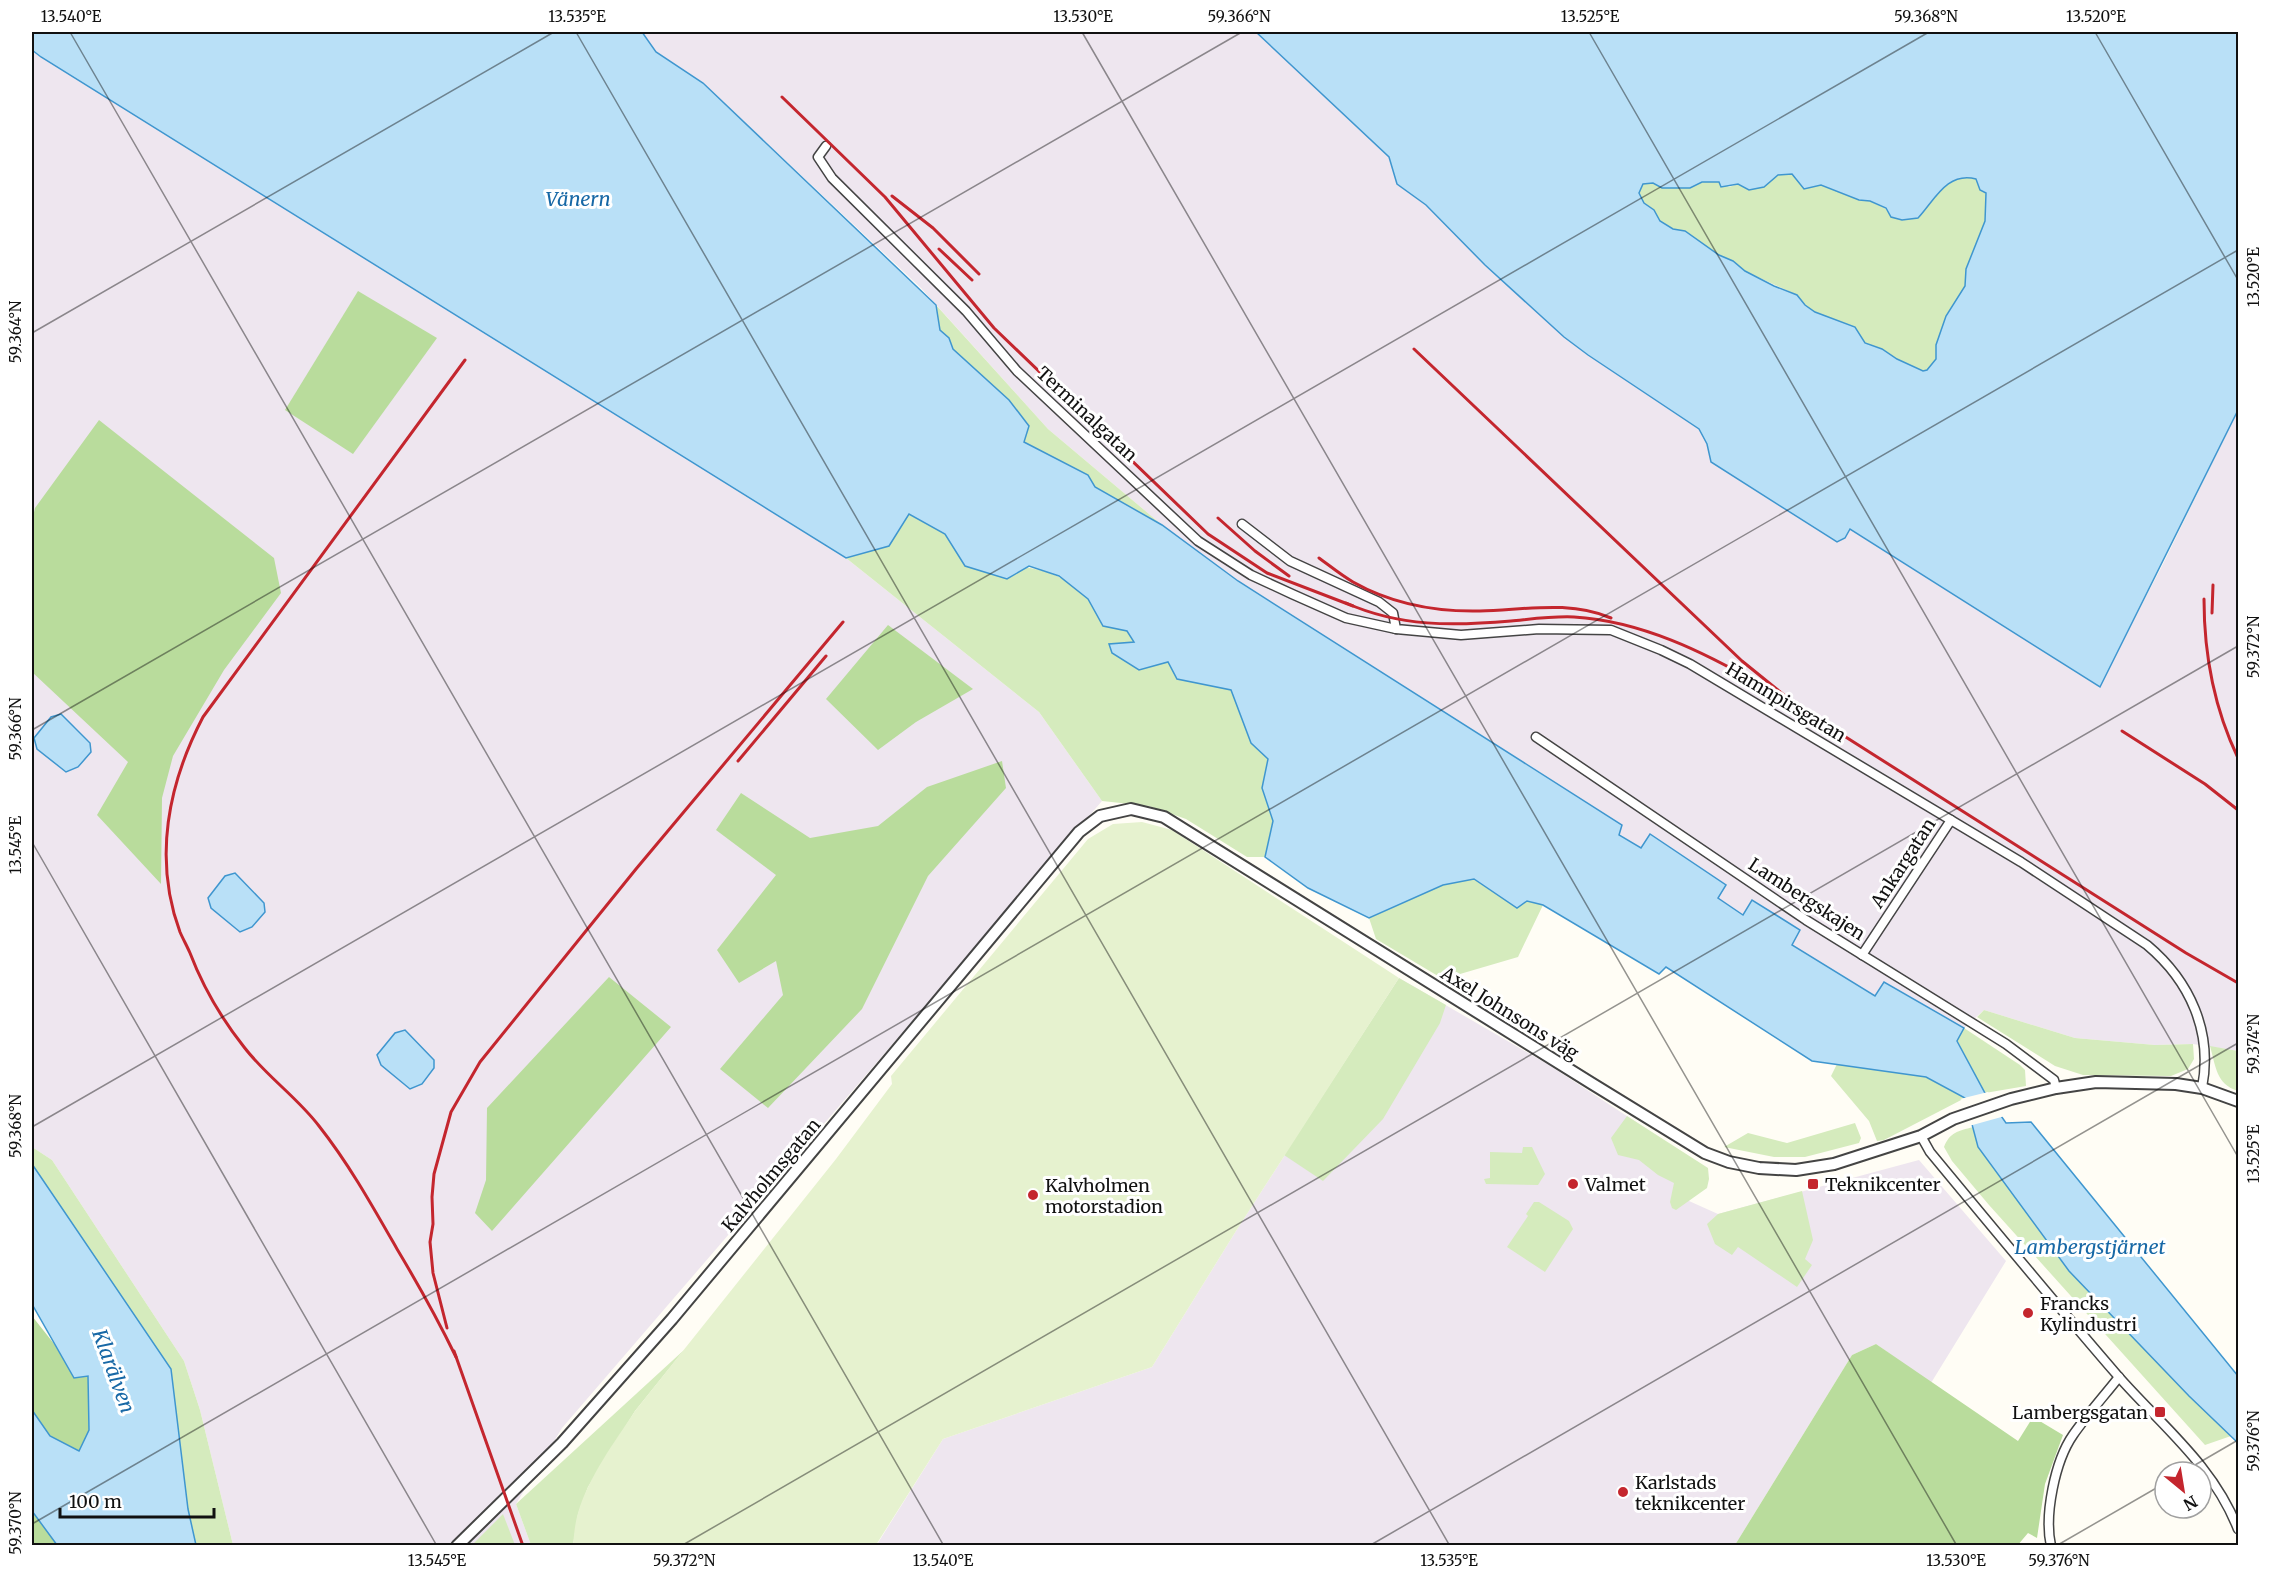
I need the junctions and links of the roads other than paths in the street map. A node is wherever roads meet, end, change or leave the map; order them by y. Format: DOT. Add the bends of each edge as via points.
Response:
graph roads {
  1 [pos="826,146"];
  2 [pos="1242,524"];
  3 [pos="1396,629"];
  4 [pos="1536,737"];
  5 [pos="1100,816"];
  6 [pos="1951,820"];
  7 [pos="1863,955"];
  8 [pos="2056,1088"];
  9 [pos="2202,1088"];
  10 [pos="2238,1101"];
  11 [pos="1921,1136"];
  12 [pos="2119,1377"];
  13 [pos="2238,1529"];
  14 [pos="457,1545"];
  15 [pos="2051,1545"];
  1 -- 3 [label="street, Terminalgatan" via="818,157 832,178 966,311 1017,370 1198,542 1251,575 1346,618"];
  2 -- 3 [label="street" via="1290,561 1379,602 1393,613"];
  3 -- 6 [label="street, Hamnpirsgatan" via="1461,635 1549,629 1611,630 1690,664"];
  4 -- 7 [label="street, Lambergskajen"];
  5 -- 11 [label="street, Axel Johnsons väg" via="1131,809 1164,817 1706,1153 1729,1162 1796,1170 1834,1164"];
  5 -- 14 [label="street, Kalvholmsgatan" via="1079,832 672,1319 562,1443"];
  6 -- 7 [label="street, Ankargatan"];
  6 -- 9 [label="street, Hamnpirsgatan" via="2021,862 2166,961 2188,995 2203,1037"];
  7 -- 8 [label="street, Lambergskajen" via="2006,1044 2054,1080"];
  8 -- 9 [label="street, Axel Johnsons väg" via="2096,1082"];
  8 -- 11 [label="street, Axel Johnsons väg" via="1953,1119"];
  9 -- 10 [label="street, Axel Johnsons väg"];
  11 -- 12 [label="street" via="1930,1152"];
  12 -- 13 [label="street" via="2206,1470"];
  12 -- 15 [label="street" via="2071,1438 2051,1488"];
}
